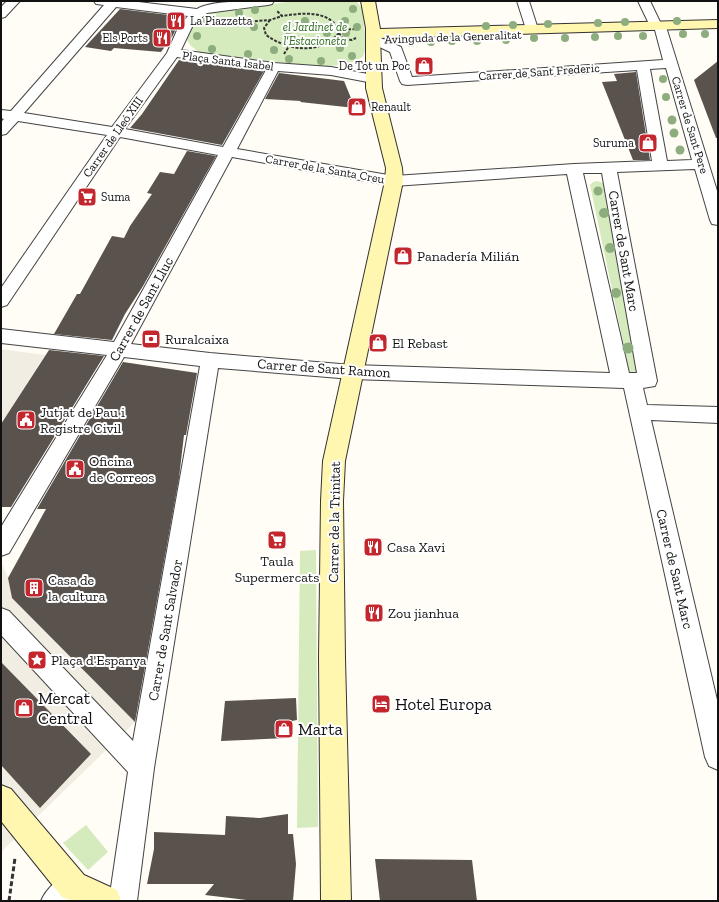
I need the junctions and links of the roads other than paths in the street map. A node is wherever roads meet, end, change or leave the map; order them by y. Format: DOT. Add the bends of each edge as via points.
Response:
graph roads {
  1 [pos="14,1"];
  2 [pos="268,1"];
  3 [pos="368,1"];
  4 [pos="523,1"];
  5 [pos="644,1"];
  6 [pos="106,2"];
  7 [pos="201,8"];
  8 [pos="1,14"];
  9 [pos="718,24"];
  10 [pos="659,28"];
  11 [pos="718,29"];
  12 [pos="533,32"];
  13 [pos="374,36"];
  14 [pos="172,53"];
  15 [pos="671,64"];
  16 [pos="643,66"];
  17 [pos="274,67"];
  18 [pos="373,74"];
  19 [pos="8,115"];
  20 [pos="1,131"];
  21 [pos="116,132"];
  22 [pos="226,152"];
  23 [pos="701,164"];
  24 [pos="660,166"];
  25 [pos="609,168"];
  26 [pos="574,170"];
  27 [pos="394,181"];
  28 [pos="718,220"];
  29 [pos="1,301"];
  30 [pos="1,336"];
  31 [pos="119,350"];
  32 [pos="210,360"];
  33 [pos="352,372"];
  34 [pos="633,381"];
  35 [pos="639,412"];
  36 [pos="718,415"];
  37 [pos="1,546"];
  38 [pos="1,619"];
  39 [pos="718,757"];
  40 [pos="141,768"];
  41 [pos="1,799"];
  42 [pos="64,893"];
  43 [pos="106,901"];
  44 [pos="123,901"];
  45 [pos="336,901"];
  1 -- 8 [label="street"];
  2 -- 7 [label="street"];
  3 -- 13 [label="street, Carrer de la Trinitat"];
  4 -- 12 [label="street"];
  5 -- 10 [label="street, Carrer de Sant Pere"];
  6 -- 7 [label="street"];
  6 -- 19 [label="street"];
  7 -- 14 [label="street, Plaça Santa Isabel" via="189,20"];
  9 -- 10 [label="street, Avinguda de la Generalitat"];
  10 -- 11 [label="street, Avinguda de la Generalitat"];
  10 -- 12 [label="street, Avinguda de la Generalitat"];
  10 -- 15 [label="street, Carrer de Sant Pere"];
  12 -- 13 [label="street, Avinguda de la Generalitat"];
  13 -- 16 [label="street, Carrer de Sant Frederic" via="396,50 407,81"];
  13 -- 18 [label="street, Carrer de la Trinitat"];
  14 -- 17 [label="street, Plaça Santa Isabel"];
  14 -- 21 [label="street, Carrer de Lleó XIII"];
  15 -- 16 [label="street, Carrer de Sant Frederic"];
  15 -- 23 [label="street, Carrer de Sant Pere"];
  16 -- 24 [label="street"];
  17 -- 18 [label="street, Plaça Santa Isabel"];
  17 -- 22 [label="street, Carrer de Sant Lluc"];
  18 -- 27 [label="street, Carrer de la Trinitat" via="394,168"];
  19 -- 20 [label="street"];
  19 -- 21 [label="street, Carrer de la Santa Creu"];
  21 -- 22 [label="street, Carrer de la Santa Creu"];
  21 -- 29 [label="street, Carrer de Lleó XIII"];
  22 -- 27 [label="street, Carrer de la Santa Creu"];
  22 -- 31 [label="street, Carrer de Sant Lluc"];
  23 -- 24 [label="street, Carrer de la Santa Creu"];
  23 -- 28 [label="street, Carrer de Sant Pere"];
  24 -- 25 [label="street, Carrer de la Santa Creu"];
  25 -- 26 [label="street, Carrer de la Santa Creu"];
  25 -- 34 [label="street, Carrer de Sant Marc"];
  26 -- 27 [label="street, Carrer de la Santa Creu"];
  26 -- 34 [label="street, Carrer de Sant Marc"];
  27 -- 33 [label="street, Carrer de la Trinitat"];
  30 -- 31 [label="street, Carrer de Sant Ramon"];
  31 -- 32 [label="street, Carrer de Sant Ramon"];
  31 -- 37 [label="street, Carrer de Sant Lluc"];
  32 -- 33 [label="street, Carrer de Sant Ramon"];
  32 -- 40 [label="street, Carrer de Sant Salvador"];
  33 -- 34 [label="street, Carrer de Sant Ramon"];
  33 -- 45 [label="street, Carrer de la Trinitat" via="334,461 332,501"];
  34 -- 35 [label="street, Carrer de Sant Marc"];
  35 -- 36 [label="street"];
  35 -- 39 [label="street, Carrer de Sant Marc"];
  38 -- 40 [label="street"];
  40 -- 44 [label="street, Carrer de Sant Salvador"];
  41 -- 42 [label="street"];
  42 -- 43 [label="street"];
}
